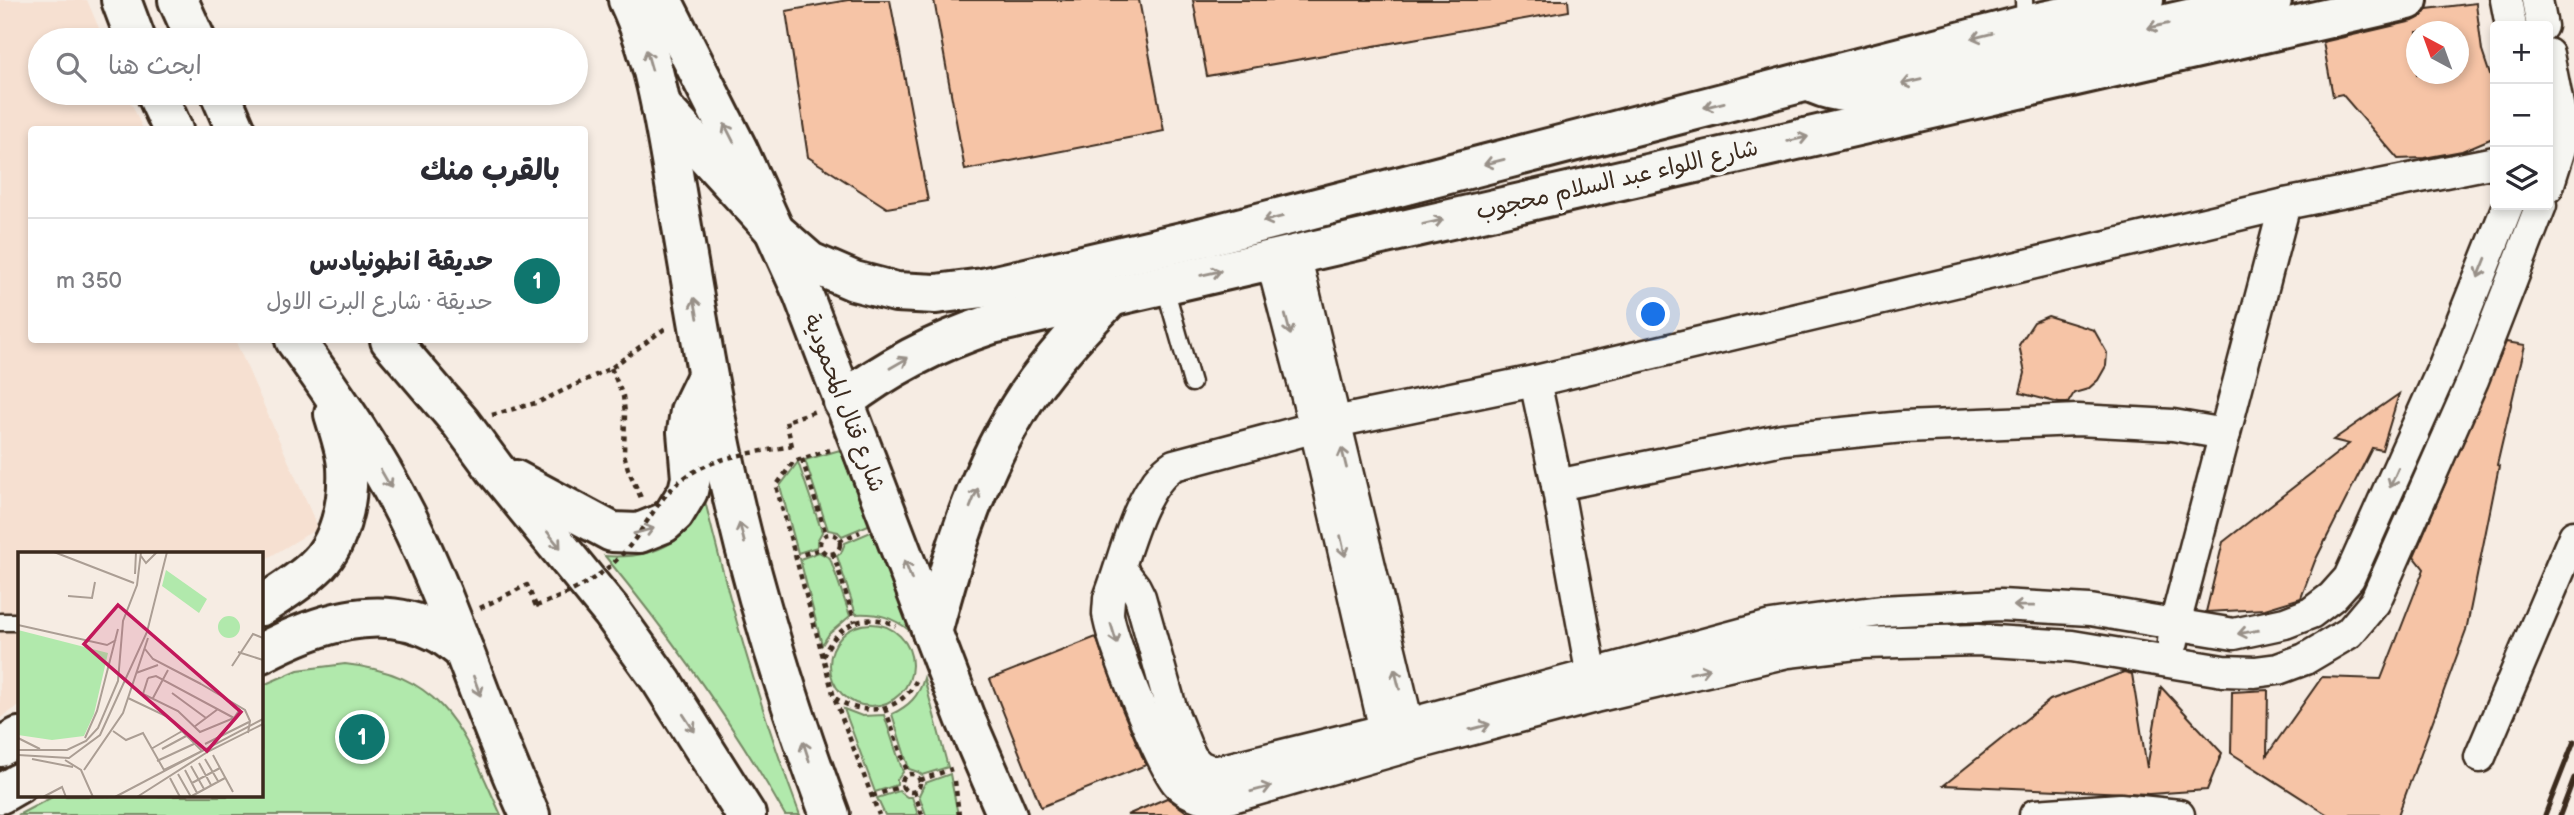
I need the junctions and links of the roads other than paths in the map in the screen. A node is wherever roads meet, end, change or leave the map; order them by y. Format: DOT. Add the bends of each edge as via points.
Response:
graph roads {
  1 [pos="121,0"];
  2 [pos="178,0"];
  3 [pos="628,0"];
  4 [pos="662,0"];
  5 [pos="2144,0"];
  6 [pos="2272,0"];
  7 [pos="2408,0"];
  8 [pos="2506,0"];
  9 [pos="2537,0"];
  10 [pos="2024,13"];
  11 [pos="2510,21"];
  12 [pos="2541,21"];
  13 [pos="132,28"];
  14 [pos="191,28"];
  15 [pos="2553,79"];
  16 [pos="1808,81"];
  17 [pos="162,105"];
  18 [pos="225,105"];
  19 [pos="661,106"];
  20 [pos="171,126"];
  21 [pos="234,126"];
  22 [pos="2554,156"];
  23 [pos="2490,163"];
  24 [pos="2285,204"];
  25 [pos="2506,210"];
  26 [pos="2539,210"];
  27 [pos="777,233"];
  28 [pos="1283,256"];
  29 [pos="1164,284"];
  30 [pos="1112,296"];
  31 [pos="297,343"];
  32 [pos="393,343"];
  33 [pos="707,375"];
  34 [pos="323,379"];
  35 [pos="1535,381"];
  36 [pos="1192,383"];
  37 [pos="843,402"];
  38 [pos="1325,425"];
  39 [pos="2225,434"];
  40 [pos="495,469"];
  41 [pos="1557,485"];
  42 [pos="2574,536"];
  43 [pos="262,605"];
  44 [pos="0,622"];
  45 [pos="18,622"];
  46 [pos="2175,624"];
  47 [pos="916,631"];
  48 [pos="459,636"];
  49 [pos="262,653"];
  50 [pos="2170,663"];
  51 [pos="1593,685"];
  52 [pos="965,718"];
  53 [pos="18,738"];
  54 [pos="1399,738"];
  55 [pos="0,747"];
  56 [pos="2480,757"];
  57 [pos="18,784"];
  58 [pos="0,794"];
  59 [pos="2081,812"];
  60 [pos="530,815"];
  61 [pos="746,815"];
  62 [pos="830,815"];
  63 [pos="975,815"];
  64 [pos="1007,815"];
  65 [pos="2035,815"];
  66 [pos="2179,815"];
  1 -- 13 [label="main road"];
  2 -- 14 [label="main road"];
  19 -- 3 [label="main road, one-way"];
  27 -- 4 [label="main road, شارع قنال المحمودية, one-way"];
  5 -- 10 [label="main road, شارع اللواء عبد السلام محجوب"];
  6 -- 16 [label="main road, one-way" via="1871,91 1843,93"];
  28 -- 7 [label="main road, شارع اللواء عبد السلام محجوب, one-way"];
  8 -- 11 [label="street"];
  9 -- 12 [label="street"];
  10 -- 16 [label="main road, شارع اللواء عبد السلام محجوب, one-way"];
  15 -- 22 [label="street" via="2563,139"];
  16 -- 27 [label="main road, شارع اللواء عبد السلام محجوب, one-way" via="1215,234 983,288 936,294 896,292 854,281 810,262"];
  17 -- 20 [label="main road"];
  18 -- 21 [label="main road"];
  19 -- 27 [label="main road, شارع اللواء عبد السلام محجوب"];
  33 -- 19 [label="main road, one-way"];
  23 -- 24 [label="street"];
  24 -- 35 [label="street"];
  24 -- 39 [label="street"];
  25 -- 46 [label="street, one-way" via="2443,368 2349,578 2311,613 2263,629 2224,634"];
  26 -- 50 [label="street" via="2473,380 2375,602 2349,633 2278,669 2223,671"];
  27 -- 37 [label="main road, شارع قنال المحمودية"];
  29 -- 28 [label="main road, شارع اللواء عبد السلام محجوب, one-way"];
  28 -- 38 [label="street"];
  29 -- 30 [label="main road, شارع اللواء عبد السلام محجوب"];
  29 -- 36 [label="lane"];
  37 -- 30 [label="main road, شارع اللواء عبد السلام محجوب, one-way" via="898,363 960,334"];
  47 -- 30 [label="main road, one-way" via="995,449 1030,391"];
  31 -- 34 [label="main road"];
  32 -- 40 [label="main road"];
  40 -- 33 [label="main road, one-way" via="612,532 652,530 674,514 688,491 690,411"];
  62 -- 33 [label="main road, one-way" via="762,608"];
  34 -- 43 [label="main road" via="347,467 339,526 317,566"];
  34 -- 48 [label="main road, one-way" via="406,514"];
  35 -- 38 [label="street"];
  35 -- 41 [label="street"];
  47 -- 37 [label="main road, شارع قنال المحمودية, one-way"];
  38 -- 54 [label="street"];
  38 -- 54 [label="street" via="1174,465 1162,473 1144,501 1109,598 1108,614 1170,775 1200,798 1216,787"];
  39 -- 41 [label="street" via="2173,425 2078,420 1903,427 1783,439"];
  39 -- 46 [label="street"];
  40 -- 61 [label="main road, one-way" via="618,621"];
  41 -- 51 [label="street"];
  42 -- 56 [label="street"];
  44 -- 45 [label="lane"];
  46 -- 50 [label="street"];
  46 -- 51 [label="street, one-way" via="2037,606 1881,611 1771,626"];
  47 -- 52 [label="main road, شارع قنال المحمودية"];
  48 -- 49 [label="main road" via="370,616 312,629"];
  48 -- 60 [label="main road, one-way"];
  51 -- 50 [label="street, one-way" via="1864,643 2015,642 2072,646"];
  51 -- 54 [label="street"];
  52 -- 63 [label="main road"];
  52 -- 64 [label="main road, شارع قنال المحمودية"];
  53 -- 55 [label="main road"];
  57 -- 58 [label="main road"];
  59 -- 65 [label="street"];
  59 -- 66 [label="street" via="2120,809"];
}
